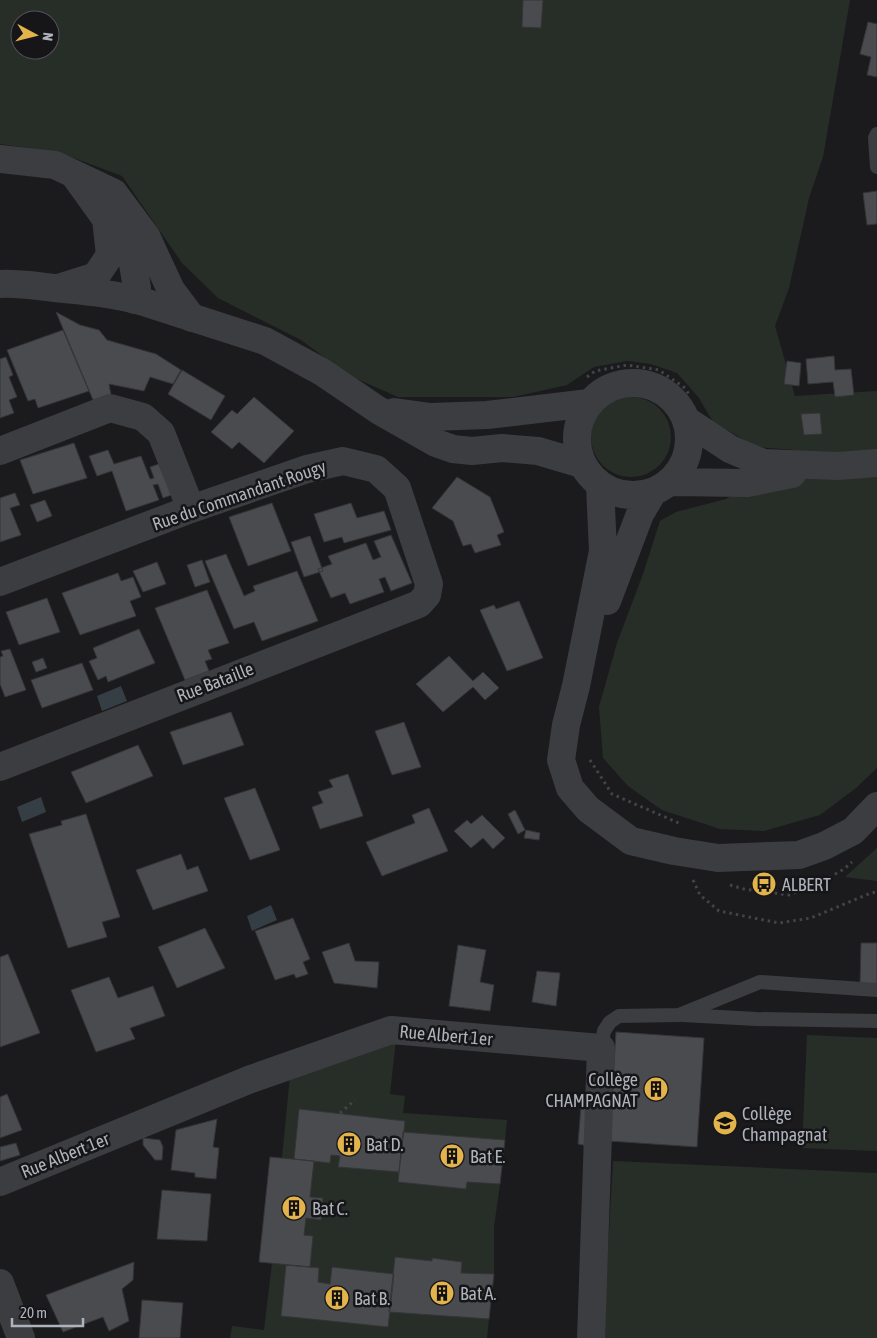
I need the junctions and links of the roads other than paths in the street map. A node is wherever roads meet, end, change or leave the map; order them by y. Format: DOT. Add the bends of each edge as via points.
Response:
graph roads {
  1 [pos="877,134"];
  2 [pos="0,159"];
  3 [pos="877,168"];
  4 [pos="74,175"];
  5 [pos="154,252"];
  6 [pos="0,284"];
  7 [pos="58,288"];
  8 [pos="141,302"];
  9 [pos="192,318"];
  10 [pos="585,393"];
  11 [pos="378,410"];
  12 [pos="690,411"];
  13 [pos="0,451"];
  14 [pos="877,463"];
  15 [pos="582,464"];
  16 [pos="838,466"];
  17 [pos="600,485"];
  18 [pos="661,487"];
  19 [pos="191,509"];
  20 [pos="0,582"];
  21 [pos="427,595"];
  22 [pos="576,686"];
  23 [pos="0,766"];
  24 [pos="877,806"];
  25 [pos="877,990"];
  26 [pos="679,1015"];
  27 [pos="877,1022"];
  28 [pos="601,1048"];
  29 [pos="0,1182"];
  30 [pos="0,1283"];
  31 [pos="21,1338"];
  32 [pos="591,1338"];
  1 -- 3 [label="lane"];
  2 -- 4 [label="street" via="54,165"];
  4 -- 5 [label="street" via="114,193"];
  4 -- 7 [label="street" via="106,219 110,255 96,276"];
  4 -- 8 [label="street" via="115,214 130,246"];
  5 -- 8 [label="street" via="155,282"];
  5 -- 9 [label="street" via="171,290"];
  6 -- 7 [label="street"];
  7 -- 8 [label="street"];
  8 -- 9 [label="street"];
  9 -- 11 [label="street" via="265,341 322,372"];
  10 -- 11 [label="street" via="487,414 431,417"];
  10 -- 12 [label="street" via="634,382 651,385"];
  10 -- 15 [label="street" via="577,432"];
  11 -- 15 [label="street" via="453,450 472,452 502,448 538,451"];
  12 -- 16 [label="street" via="730,449 763,463"];
  12 -- 18 [label="street" via="687,454 681,470"];
  13 -- 19 [label="street" via="110,408 143,417 161,433"];
  14 -- 16 [label="street"];
  15 -- 17 [label="street"];
  16 -- 18 [label="street" via="747,483"];
  17 -- 18 [label="street" via="616,493 635,495"];
  17 -- 22 [label="street" via="603,551"];
  18 -- 22 [label="street" via="640,514"];
  19 -- 20 [label="street, Rue du Commandant Rougy"];
  19 -- 21 [label="street, Rue du Commandant Rougy" via="308,469 342,461 376,469 397,488 429,584"];
  21 -- 23 [label="street, Rue Bataille" via="419,604"];
  22 -- 24 [label="street" via="561,760 570,788 588,809 631,841 674,852 718,858 798,855 824,846 853,830"];
  25 -- 26 [label="lane" via="760,982"];
  26 -- 27 [label="lane"];
  26 -- 28 [label="lane" via="619,1016 604,1031"];
  28 -- 29 [label="street, Rue Albert 1er" via="391,1030 251,1079"];
  28 -- 32 [label="street"];
  30 -- 31 [label="street"];
}
